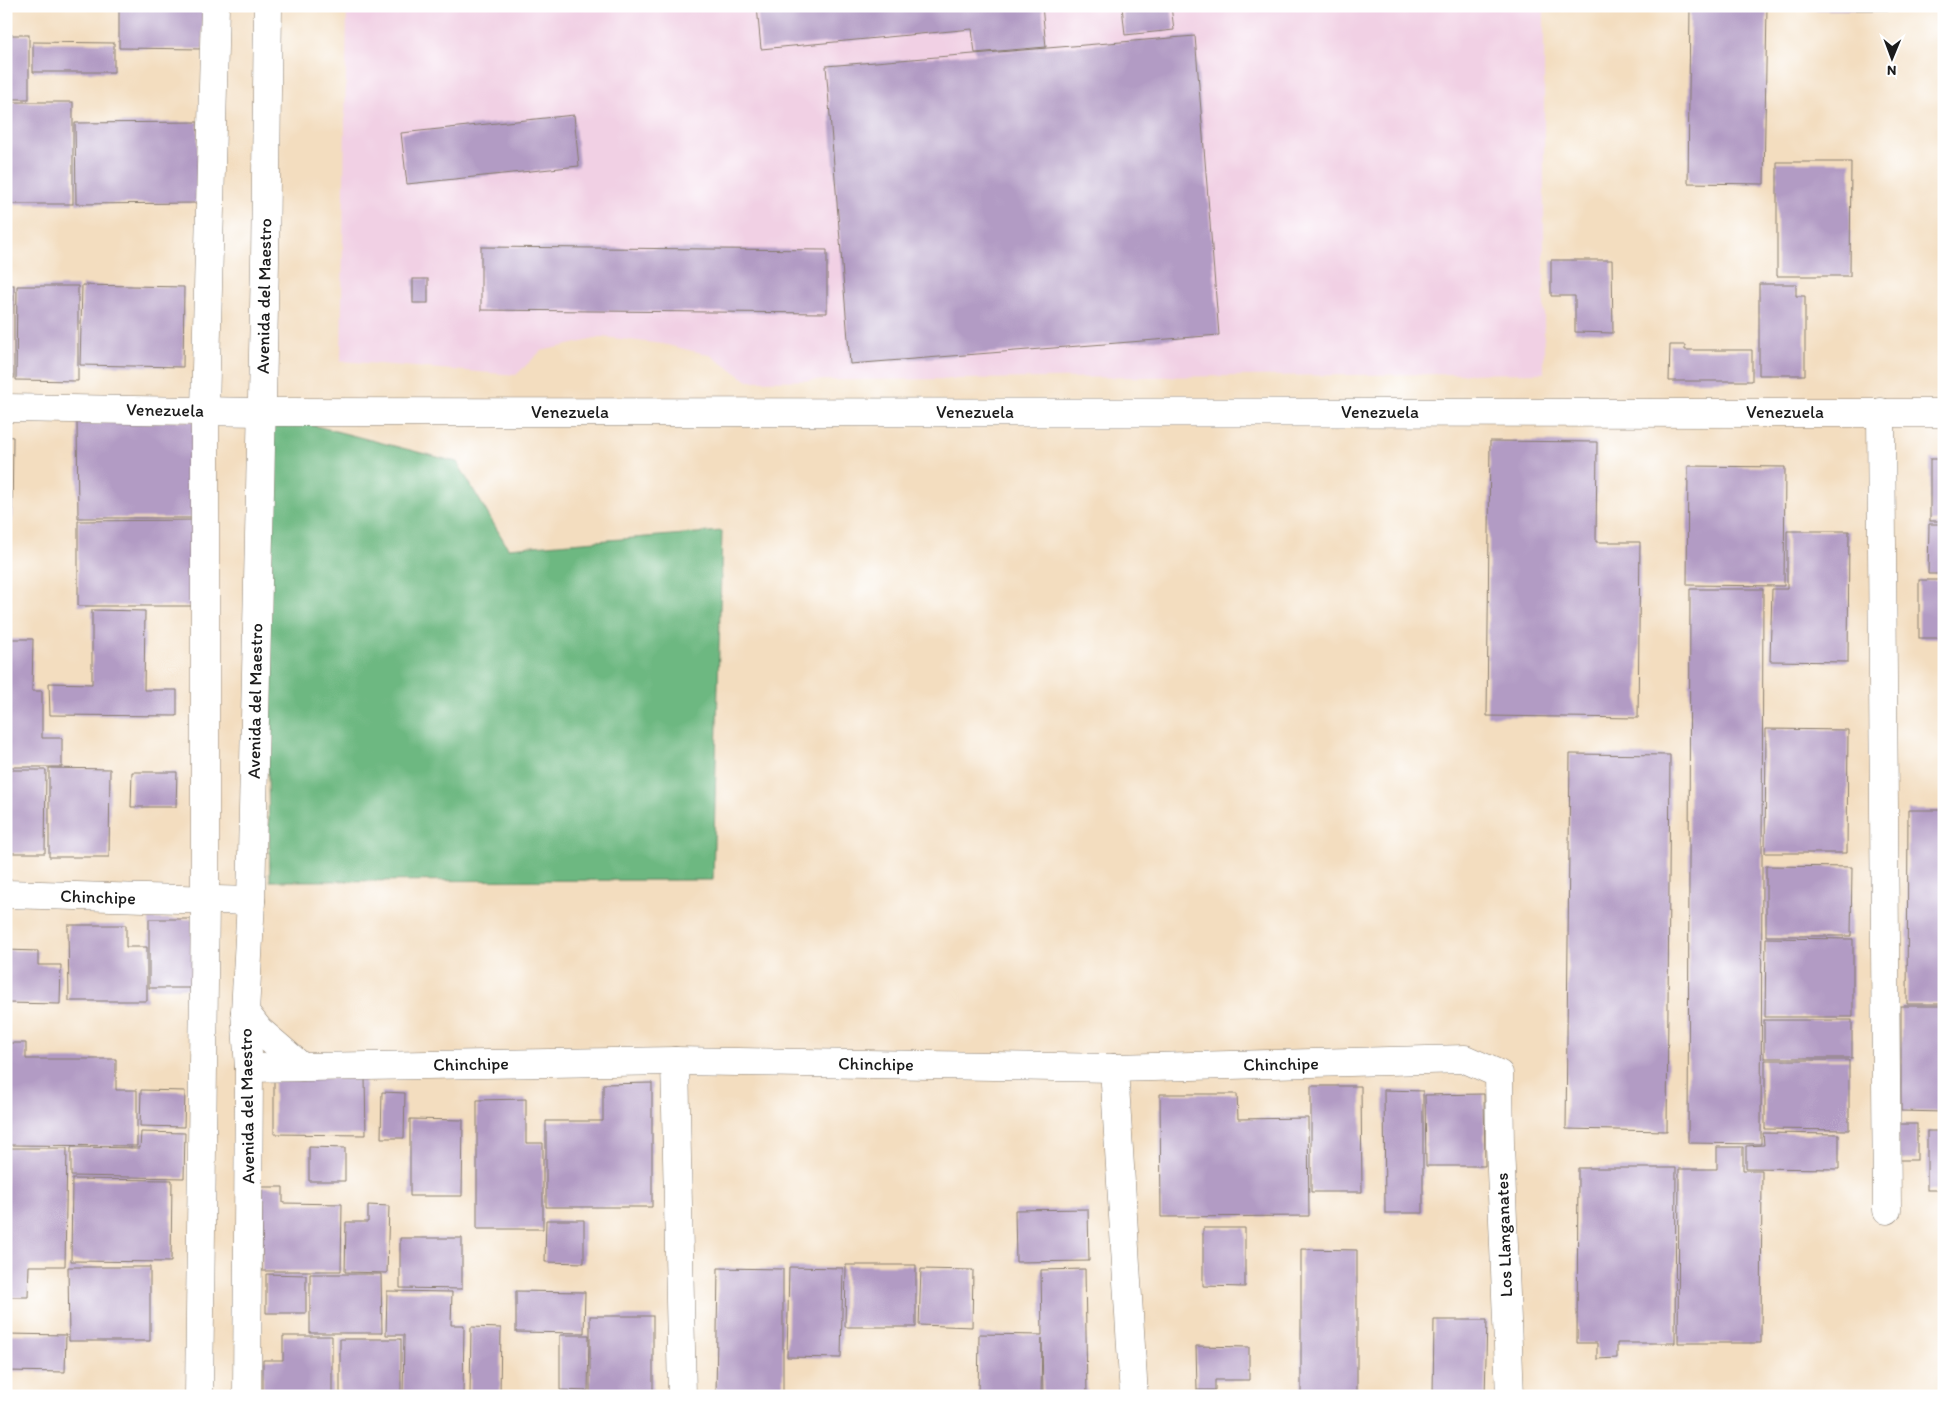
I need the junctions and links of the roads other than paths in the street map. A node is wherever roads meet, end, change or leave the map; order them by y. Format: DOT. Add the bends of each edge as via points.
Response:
graph roads {
  1 [pos="214,6"];
  2 [pos="268,6"];
  3 [pos="6,408"];
  4 [pos="205,410"];
  5 [pos="261,412"];
  6 [pos="1881,412"];
  7 [pos="1944,413"];
  8 [pos="6,894"];
  9 [pos="205,900"];
  10 [pos="251,901"];
  11 [pos="245,1012"];
  12 [pos="675,1061"];
  13 [pos="302,1067"];
  14 [pos="249,1068"];
  15 [pos="1114,1068"];
  16 [pos="1499,1074"];
  17 [pos="1887,1210"];
  18 [pos="199,1396"];
  19 [pos="247,1396"];
  20 [pos="682,1396"];
  21 [pos="1134,1396"];
  22 [pos="1510,1396"];
  1 -- 4 [label="street"];
  2 -- 5 [label="street, Avenida del Maestro"];
  3 -- 4 [label="street, Venezuela"];
  4 -- 5 [label="street, Venezuela"];
  4 -- 9 [label="street"];
  5 -- 6 [label="street, Venezuela"];
  5 -- 10 [label="street, Avenida del Maestro"];
  6 -- 7 [label="street, Venezuela"];
  6 -- 17 [label="street"];
  8 -- 9 [label="street, Chinchipe"];
  9 -- 10 [label="street, Chinchipe"];
  9 -- 18 [label="street"];
  10 -- 11 [label="street, Avenida del Maestro"];
  11 -- 13 [label="street" via="259,1030"];
  11 -- 14 [label="street, Avenida del Maestro"];
  12 -- 13 [label="street, Chinchipe"];
  12 -- 15 [label="street, Chinchipe"];
  12 -- 20 [label="street"];
  13 -- 14 [label="street, Chinchipe"];
  14 -- 19 [label="street, Avenida del Maestro"];
  15 -- 16 [label="street, Chinchipe" via="1465,1059"];
  15 -- 21 [label="street"];
  16 -- 22 [label="street, Los Llanganates"];
}
